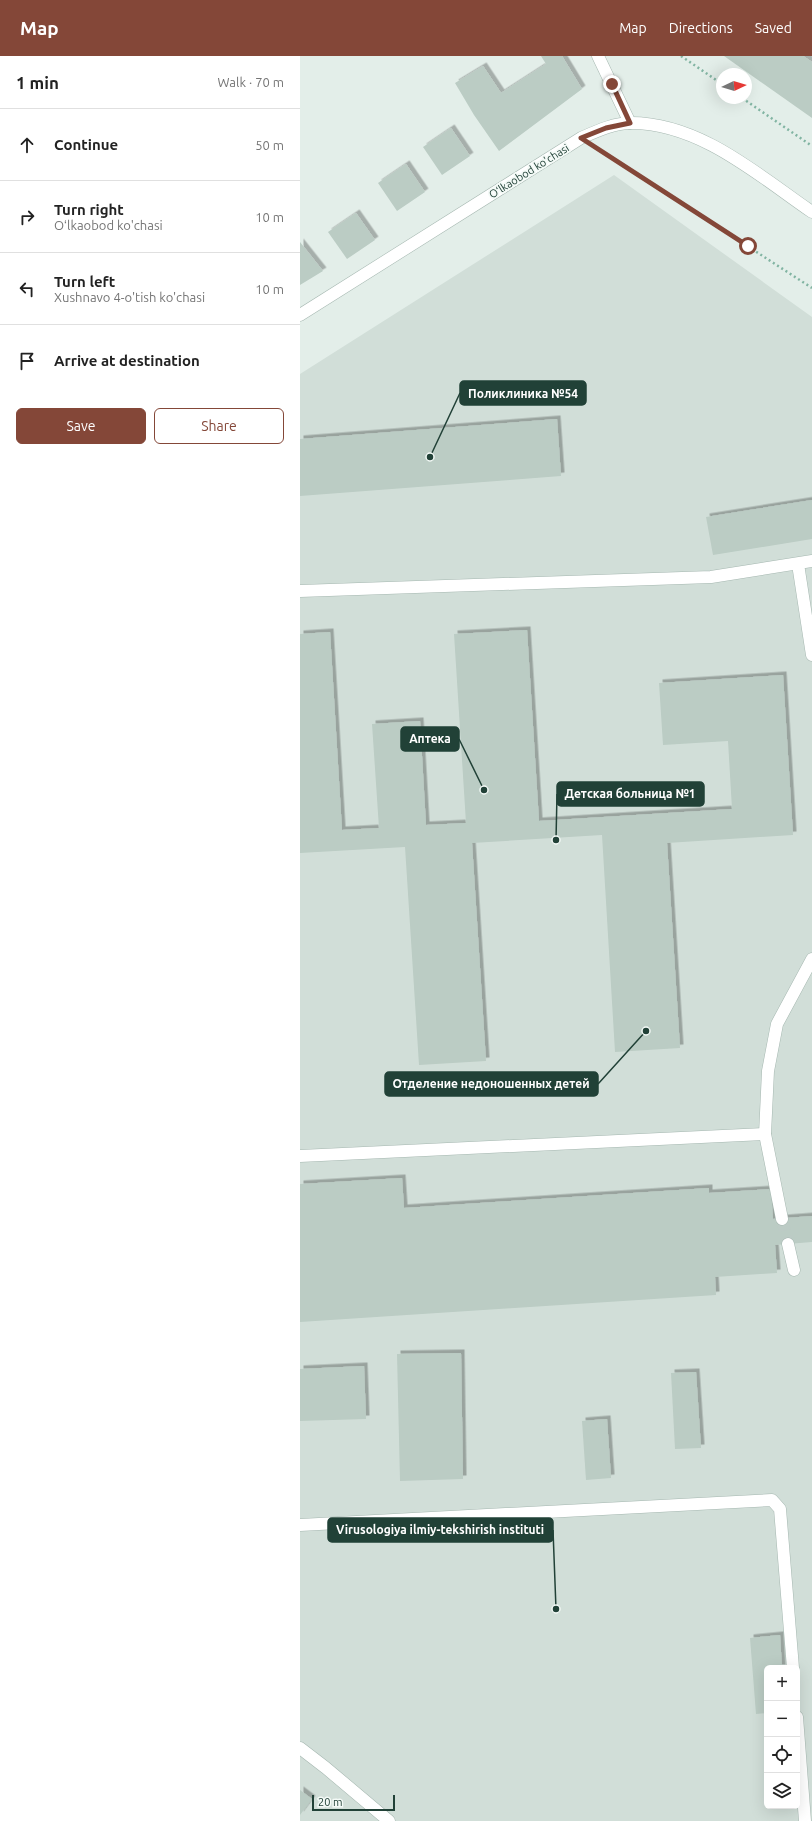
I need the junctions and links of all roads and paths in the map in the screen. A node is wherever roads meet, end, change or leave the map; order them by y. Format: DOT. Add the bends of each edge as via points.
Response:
graph roads {
  1 [pos="598,56"];
  2 [pos="681,56"];
  3 [pos="716,80"];
  4 [pos="751,104"];
  5 [pos="630,123"];
  6 [pos="581,138"];
  7 [pos="812,146"];
  8 [pos="812,212"];
  9 [pos="812,288"];
  10 [pos="300,315"];
  11 [pos="812,561"];
  12 [pos="798,564"];
  13 [pos="300,591"];
  14 [pos="812,655"];
  15 [pos="812,959"];
  16 [pos="765,1134"];
  17 [pos="300,1156"];
  18 [pos="782,1218"];
  19 [pos="788,1244"];
  20 [pos="794,1270"];
  21 [pos="300,1525"];
  22 [pos="793,1665"];
  23 [pos="799,1737"];
  24 [pos="300,1748"];
  25 [pos="388,1821"];
  26 [pos="806,1821"];
  1 -- 5 [label="street"];
  2 -- 3 [label="path"];
  4 -- 7 [label="path"];
  5 -- 6 [label="street, Oʻlkaobod ko'chasi" via="606,128"];
  5 -- 8 [label="street, Oʻlkaobod ko'chasi" via="660,126 703,141"];
  6 -- 9 [label="path"];
  6 -- 10 [label="street, Oʻlkaobod ko'chasi"];
  11 -- 12 [label="street"];
  12 -- 13 [label="street" via="711,577"];
  12 -- 14 [label="street"];
  15 -- 16 [label="street" via="777,1024 768,1071"];
  16 -- 17 [label="street"];
  16 -- 18 [label="street"];
  19 -- 20 [label="street"];
  21 -- 22 [label="street" via="772,1500 780,1508"];
  23 -- 26 [label="street"];
  24 -- 25 [label="street"];
}
